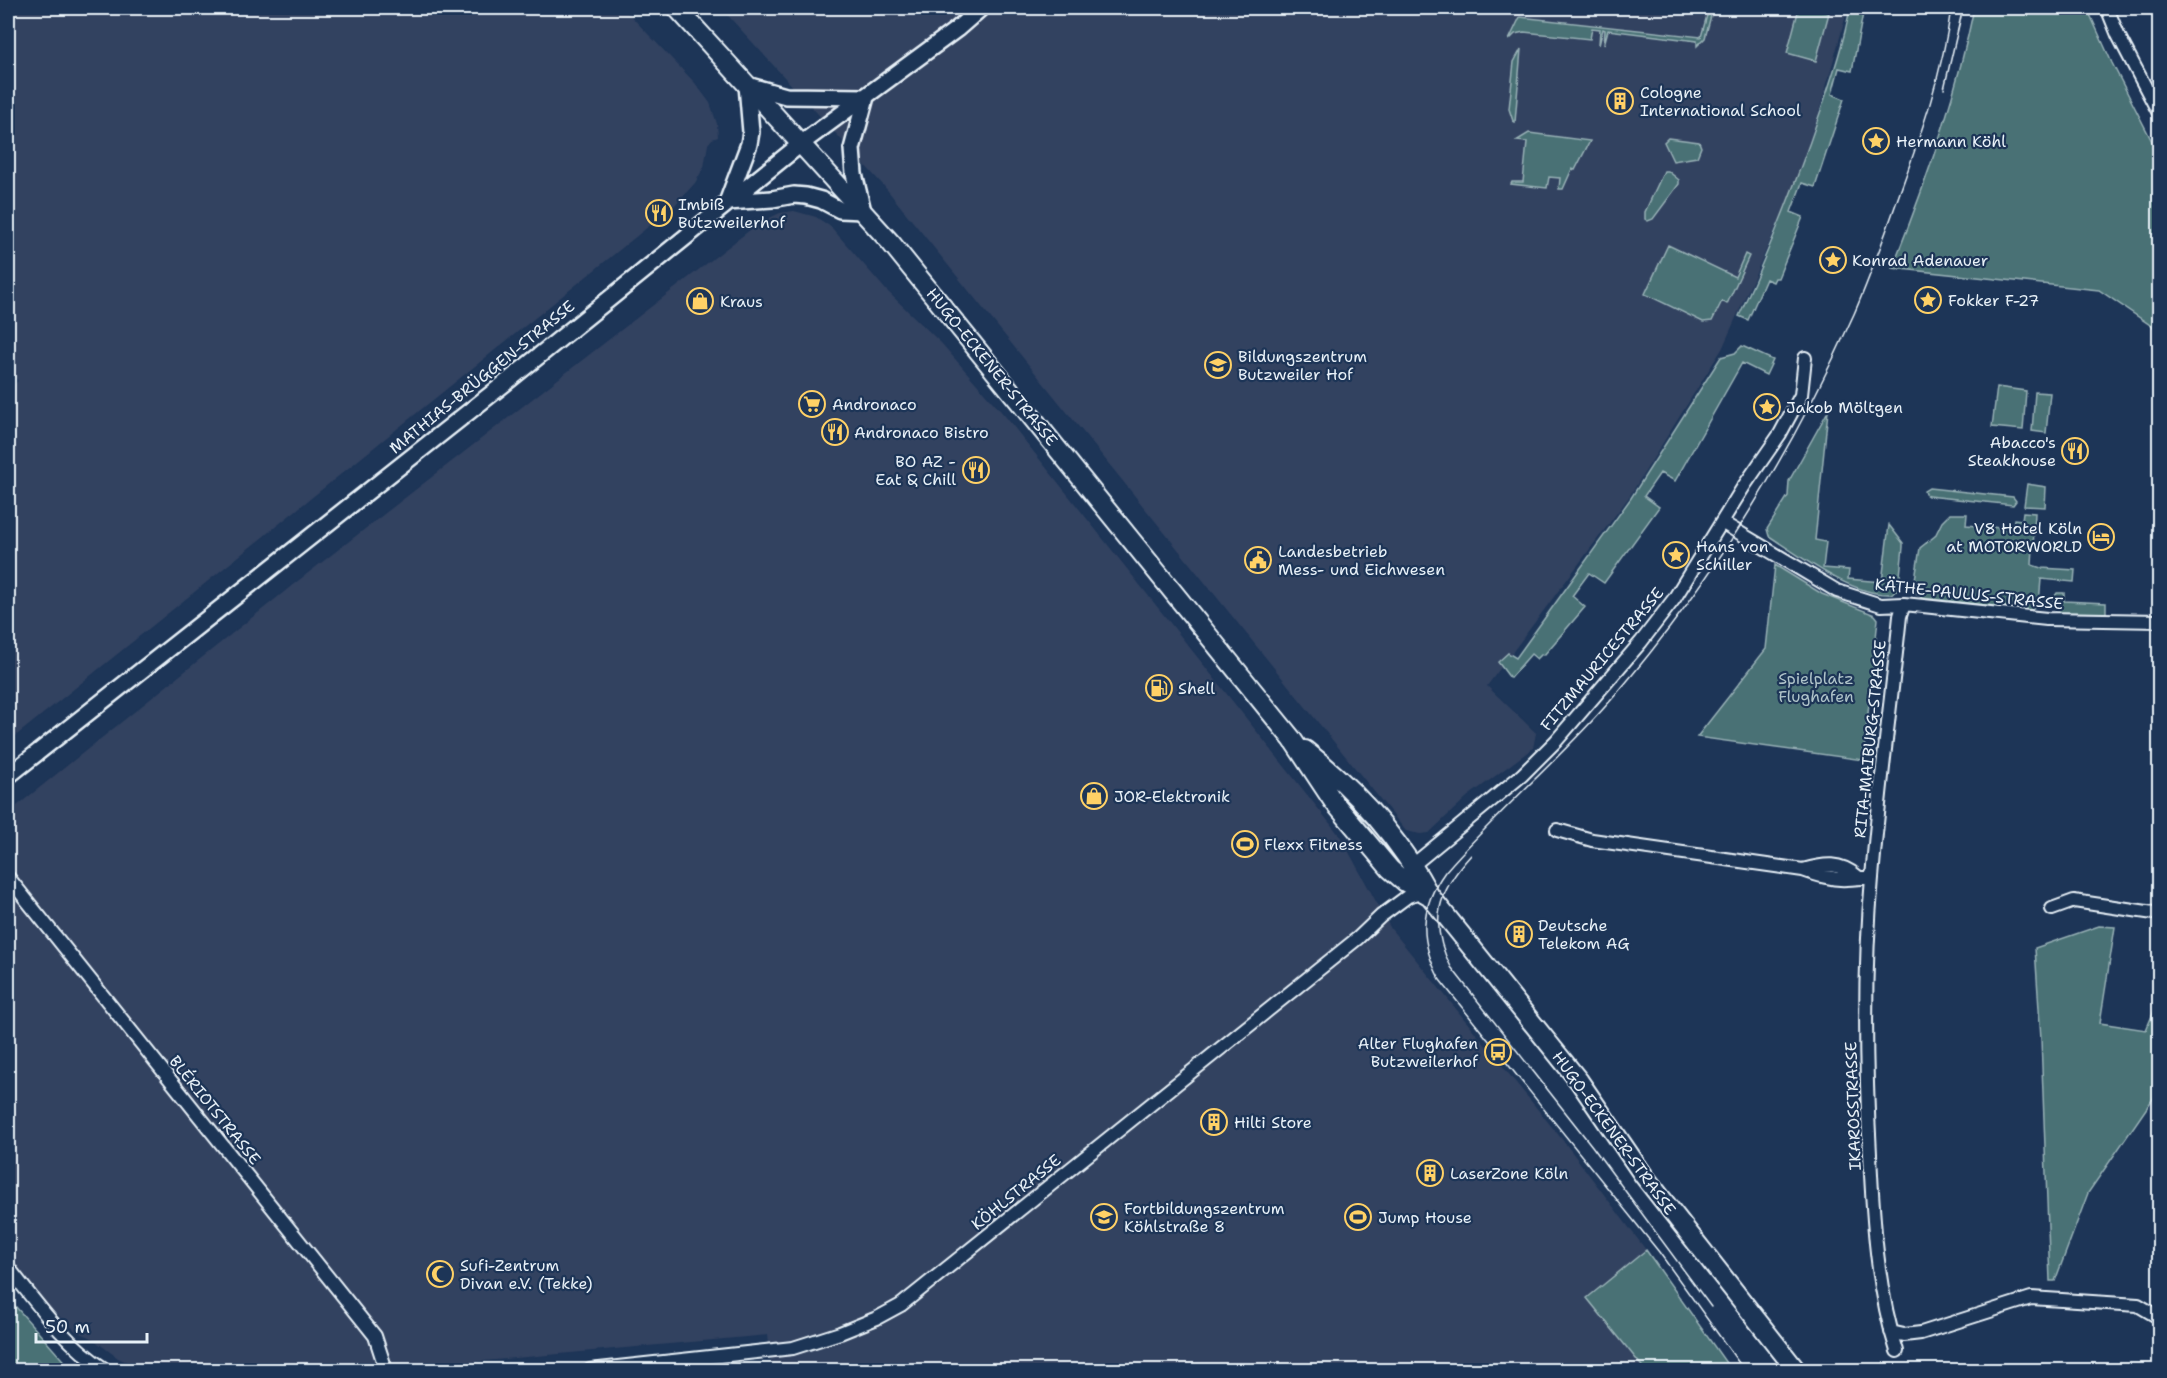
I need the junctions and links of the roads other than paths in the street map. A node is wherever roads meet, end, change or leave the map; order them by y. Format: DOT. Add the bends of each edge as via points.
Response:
graph roads {
  1 [pos="677,8"];
  2 [pos="981,8"];
  3 [pos="2107,8"];
  4 [pos="747,85"];
  5 [pos="866,97"];
  6 [pos="2160,115"];
  7 [pos="802,143"];
  8 [pos="728,202"];
  9 [pos="863,211"];
  10 [pos="1805,358"];
  11 [pos="1723,523"];
  12 [pos="1904,604"];
  13 [pos="2160,621"];
  14 [pos="1292,739"];
  15 [pos="8,776"];
  16 [pos="1557,830"];
  17 [pos="1392,837"];
  18 [pos="1428,852"];
  19 [pos="1385,863"];
  20 [pos="1409,873"];
  21 [pos="8,877"];
  22 [pos="1872,878"];
  23 [pos="1430,896"];
  24 [pos="1399,902"];
  25 [pos="2052,909"];
  26 [pos="2160,914"];
  27 [pos="8,1267"];
  28 [pos="2160,1318"];
  29 [pos="1891,1332"];
  30 [pos="1897,1351"];
  31 [pos="106,1371"];
  32 [pos="386,1371"];
  33 [pos="590,1371"];
  34 [pos="1796,1371"];
  1 -- 4 [label="main road, HUGO-ECKENER-STRASSE"];
  2 -- 5 [label="street, MATHIAS-BRÜGGEN-STRASSE"];
  3 -- 6 [label="street"];
  4 -- 5 [label="street" via="786,96"];
  4 -- 7 [label="main road, HUGO-ECKENER-STRASSE"];
  4 -- 8 [label="street" via="751,132"];
  5 -- 7 [label="street, MATHIAS-BRÜGGEN-STRASSE"];
  5 -- 9 [label="street" via="852,149"];
  7 -- 8 [label="street, MATHIAS-BRÜGGEN-STRASSE"];
  7 -- 9 [label="main road, HUGO-ECKENER-STRASSE"];
  8 -- 9 [label="street" via="794,195 821,200 840,210"];
  8 -- 15 [label="street, MATHIAS-BRÜGGEN-STRASSE"];
  9 -- 14 [label="main road, HUGO-ECKENER-STRASSE"];
  10 -- 11 [label="street, FITZMAURICESTRASSE" via="1801,395"];
  11 -- 12 [label="street, KÄTHE-PAULUS-STRASSE" via="1837,591 1881,604"];
  11 -- 18 [label="street, FITZMAURICESTRASSE" via="1674,599 1592,701 1522,776"];
  12 -- 13 [label="street, KÄTHE-PAULUS-STRASSE" via="2047,620"];
  12 -- 22 [label="street, RITA-MAIBURG-STRASSE"];
  14 -- 17 [label="main road, HUGO-ECKENER-STRASSE" via="1333,773"];
  14 -- 19 [label="main road, HUGO-ECKENER-STRASSE" via="1333,801"];
  16 -- 22 [label="street" via="1592,840 1803,870 1834,864 1858,877"];
  17 -- 18 [label="street" via="1415,851"];
  17 -- 20 [label="main road, HUGO-ECKENER-STRASSE"];
  18 -- 20 [label="street, FITZMAURICESTRASSE"];
  18 -- 23 [label="street" via="1421,871"];
  19 -- 20 [label="main road, HUGO-ECKENER-STRASSE"];
  19 -- 24 [label="street" via="1396,878"];
  20 -- 23 [label="main road, HUGO-ECKENER-STRASSE"];
  20 -- 24 [label="street"];
  21 -- 32 [label="street, BLÉRIOTSTRASSE" via="375,1336"];
  22 -- 29 [label="street, IKAROSSTRASSE" via="1867,1049 1869,1135 1872,1204"];
  23 -- 24 [label="street, KÖHLSTRASSE" via="1417,893"];
  23 -- 34 [label="main road, HUGO-ECKENER-STRASSE" via="1579,1081 1644,1176"];
  24 -- 33 [label="street, KÖHLSTRASSE" via="901,1305 878,1318 793,1348"];
  25 -- 26 [label="street" via="2074,901"];
  27 -- 31 [label="street" via="67,1340"];
  28 -- 29 [label="street" via="2138,1305 2031,1298 1921,1333"];
  29 -- 30 [label="street, IKAROSSTRASSE"];
}
